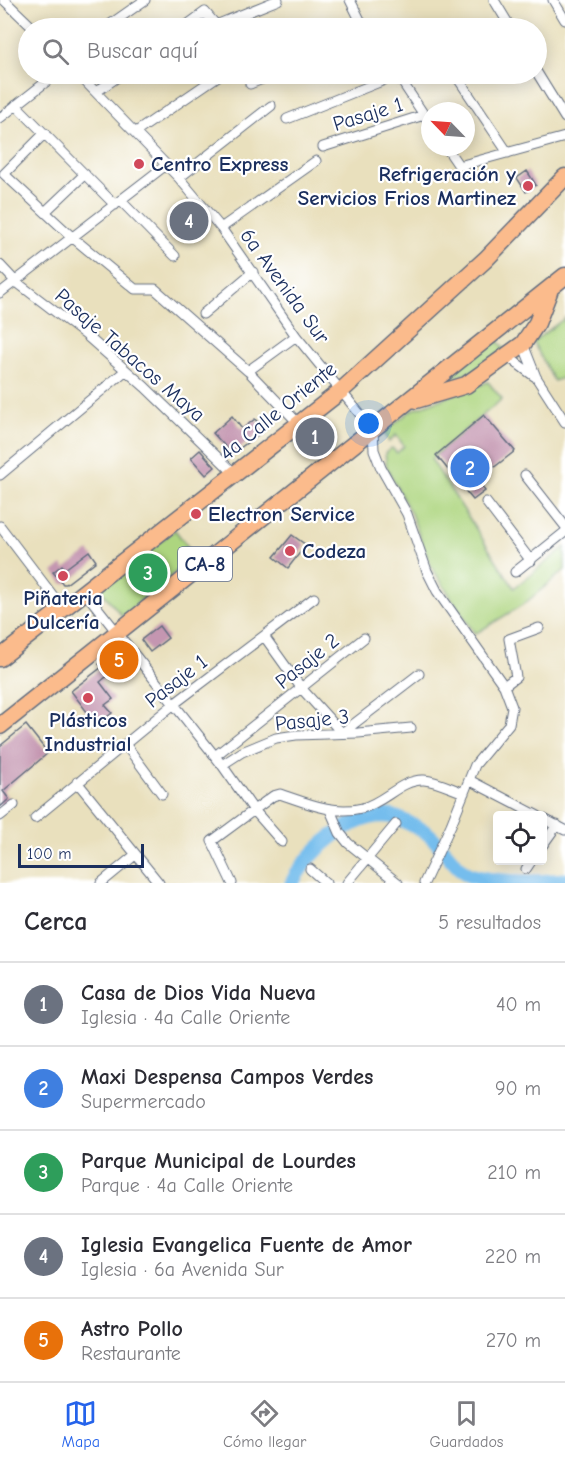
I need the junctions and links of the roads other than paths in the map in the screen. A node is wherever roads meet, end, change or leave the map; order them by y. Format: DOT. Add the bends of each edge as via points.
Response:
graph roads {
  1 [pos="4,0"];
  2 [pos="145,0"];
  3 [pos="278,0"];
  4 [pos="350,0"];
  5 [pos="494,0"];
  6 [pos="553,0"];
  7 [pos="23,18"];
  8 [pos="119,18"];
  9 [pos="197,18"];
  10 [pos="210,18"];
  11 [pos="232,18"];
  12 [pos="359,18"];
  13 [pos="505,18"];
  14 [pos="565,20"];
  15 [pos="43,84"];
  16 [pos="88,84"];
  17 [pos="108,84"];
  18 [pos="206,84"];
  19 [pos="373,84"];
  20 [pos="404,84"];
  21 [pos="462,84"];
  22 [pos="545,84"];
  23 [pos="96,92"];
  24 [pos="16,105"];
  25 [pos="271,106"];
  26 [pos="421,110"];
  27 [pos="421,116"];
  28 [pos="0,118"];
  29 [pos="565,118"];
  30 [pos="287,119"];
  31 [pos="136,132"];
  32 [pos="45,133"];
  33 [pos="565,137"];
  34 [pos="323,147"];
  35 [pos="508,153"];
  36 [pos="452,156"];
  37 [pos="316,161"];
  38 [pos="166,165"];
  39 [pos="85,174"];
  40 [pos="565,177"];
  41 [pos="179,178"];
  42 [pos="118,203"];
  43 [pos="45,212"];
  44 [pos="221,228"];
  45 [pos="72,237"];
  46 [pos="175,256"];
  47 [pos="0,265"];
  48 [pos="253,272"];
  49 [pos="565,276"];
  50 [pos="15,281"];
  51 [pos="551,289"];
  52 [pos="0,293"];
  53 [pos="203,314"];
  54 [pos="296,336"];
  55 [pos="523,344"];
  56 [pos="507,356"];
  57 [pos="125,371"];
  58 [pos="248,371"];
  59 [pos="536,377"];
  60 [pos="342,390"];
  61 [pos="409,402"];
  62 [pos="565,422"];
  63 [pos="300,425"];
  64 [pos="373,430"];
  65 [pos="0,475"];
  66 [pos="236,475"];
  67 [pos="525,476"];
  68 [pos="486,502"];
  69 [pos="0,526"];
  70 [pos="565,526"];
  71 [pos="565,532"];
  72 [pos="531,561"];
  73 [pos="515,572"];
  74 [pos="85,592"];
  75 [pos="314,597"];
  76 [pos="63,609"];
  77 [pos="539,628"];
  78 [pos="117,633"];
  79 [pos="264,636"];
  80 [pos="364,638"];
  81 [pos="0,658"];
  82 [pos="419,674"];
  83 [pos="504,686"];
  84 [pos="302,688"];
  85 [pos="174,704"];
  86 [pos="0,726"];
  87 [pos="411,728"];
  88 [pos="342,733"];
  89 [pos="125,744"];
  90 [pos="215,756"];
  91 [pos="222,765"];
  92 [pos="469,780"];
  93 [pos="77,783"];
  94 [pos="464,792"];
  95 [pos="162,794"];
  96 [pos="14,805"];
  97 [pos="253,809"];
  98 [pos="330,810"];
  99 [pos="522,811"];
  100 [pos="0,816"];
  101 [pos="35,818"];
  102 [pos="547,820"];
  103 [pos="396,824"];
  104 [pos="561,827"];
  105 [pos="282,842"];
  106 [pos="547,842"];
  107 [pos="135,855"];
  108 [pos="368,859"];
  109 [pos="310,869"];
  110 [pos="101,883"];
  111 [pos="159,883"];
  112 [pos="232,883"];
  113 [pos="326,883"];
  114 [pos="347,883"];
  115 [pos="398,883"];
  116 [pos="424,883"];
  1 -- 7 [label="street"];
  2 -- 8 [label="street"];
  3 -- 11 [label="street"];
  4 -- 12 [label="street"];
  5 -- 13 [label="street"];
  6 -- 14 [label="street"];
  9 -- 10 [label="street" via="205,12"];
  15 -- 24 [label="street"];
  16 -- 23 [label="street, 6a Avenida Sur"];
  17 -- 23 [label="street"];
  18 -- 31 [label="street"];
  19 -- 30 [label="street"];
  20 -- 26 [label="street"];
  21 -- 35 [label="street"];
  22 -- 29 [label="street"];
  23 -- 31 [label="street, 6a Avenida Sur"];
  24 -- 28 [label="street"];
  24 -- 32 [label="street"];
  25 -- 41 [label="street"];
  27 -- 34 [label="street, Pasaje 1"];
  31 -- 38 [label="street, 6a Avenida Sur"];
  32 -- 39 [label="street"];
  32 -- 43 [label="street" via="4,174"];
  33 -- 35 [label="street"];
  35 -- 36 [label="street" via="459,166"];
  37 -- 44 [label="street"];
  38 -- 41 [label="street, 6a Avenida Sur"];
  38 -- 42 [label="street"];
  39 -- 42 [label="street"];
  39 -- 43 [label="street"];
  40 -- 60 [label="highway, 4a Calle Oriente / CA-8" via="486,258"];
  41 -- 44 [label="street, 6a Avenida Sur"];
  42 -- 45 [label="street"];
  42 -- 46 [label="street"];
  43 -- 45 [label="street"];
  44 -- 48 [label="street, 6a Avenida Sur"];
  45 -- 50 [label="street"];
  45 -- 58 [label="street" via="135,289 155,289"];
  47 -- 50 [label="street, Pasaje Tabacos Maya"];
  48 -- 53 [label="street"];
  48 -- 54 [label="street, 6a Avenida Sur"];
  49 -- 51 [label="highway, CA-8"];
  50 -- 52 [label="street"];
  50 -- 57 [label="street, Pasaje Tabacos Maya" via="87,336"];
  51 -- 55 [label="highway"];
  51 -- 61 [label="highway, CA-8"];
  54 -- 58 [label="street"];
  54 -- 60 [label="street, 6a Avenida Sur"];
  55 -- 56 [label="highway"];
  55 -- 59 [label="street"];
  56 -- 59 [label="street"];
  56 -- 61 [label="highway" via="466,385"];
  57 -- 65 [label="street"];
  57 -- 66 [label="street, Pasaje Tabacos Maya"];
  58 -- 63 [label="street"];
  59 -- 62 [label="street"];
  60 -- 63 [label="highway, 4a Calle Oriente / CA-8"];
  60 -- 64 [label="street, 6a Avenida Sur"];
  61 -- 64 [label="highway, CA-8"];
  63 -- 66 [label="highway, 4a Calle Oriente / CA-8"];
  64 -- 78 [label="highway, CA-8"];
  64 -- 83 [label="street" via="374,450 381,468 407,514 437,591"];
  66 -- 74 [label="highway, 4a Calle Oriente / CA-8"];
  67 -- 70 [label="street"];
  68 -- 72 [label="street"];
  69 -- 76 [label="street"];
  71 -- 72 [label="street"];
  72 -- 73 [label="street"];
  74 -- 76 [label="highway, 4a Calle Oriente / CA-8"];
  74 -- 78 [label="street"];
  75 -- 79 [label="street, Pasaje 1"];
  76 -- 81 [label="highway, 4a Calle Oriente / CA-8"];
  77 -- 83 [label="street" via="509,639 516,677"];
  78 -- 85 [label="street"];
  78 -- 86 [label="highway, CA-8"];
  79 -- 84 [label="street"];
  79 -- 85 [label="street, Pasaje 1"];
  80 -- 84 [label="street, Pasaje 2"];
  82 -- 88 [label="street"];
  83 -- 92 [label="street" via="512,707 509,724 475,765"];
  84 -- 88 [label="street"];
  84 -- 90 [label="street, Pasaje 2"];
  85 -- 89 [label="street, Pasaje 1"];
  85 -- 90 [label="street"];
  87 -- 88 [label="street, Pasaje 3"];
  88 -- 91 [label="street, Pasaje 3" via="276,738"];
  89 -- 93 [label="street, Pasaje 1"];
  89 -- 95 [label="street"];
  90 -- 91 [label="street"];
  91 -- 97 [label="street"];
  92 -- 94 [label="street"];
  92 -- 99 [label="street"];
  93 -- 101 [label="street, Pasaje 1"];
  93 -- 107 [label="street"];
  94 -- 98 [label="street" via="426,780 413,781 375,804"];
  94 -- 116 [label="street"];
  96 -- 100 [label="street"];
  97 -- 98 [label="street" via="280,794"];
  97 -- 105 [label="street"];
  97 -- 112 [label="street" via="212,841"];
  98 -- 108 [label="street" via="340,833"];
  102 -- 104 [label="street"];
  103 -- 108 [label="street"];
  104 -- 106 [label="street"];
  107 -- 110 [label="street"];
  107 -- 111 [label="street"];
  108 -- 114 [label="street"];
  108 -- 115 [label="street"];
  109 -- 113 [label="street"];
}
